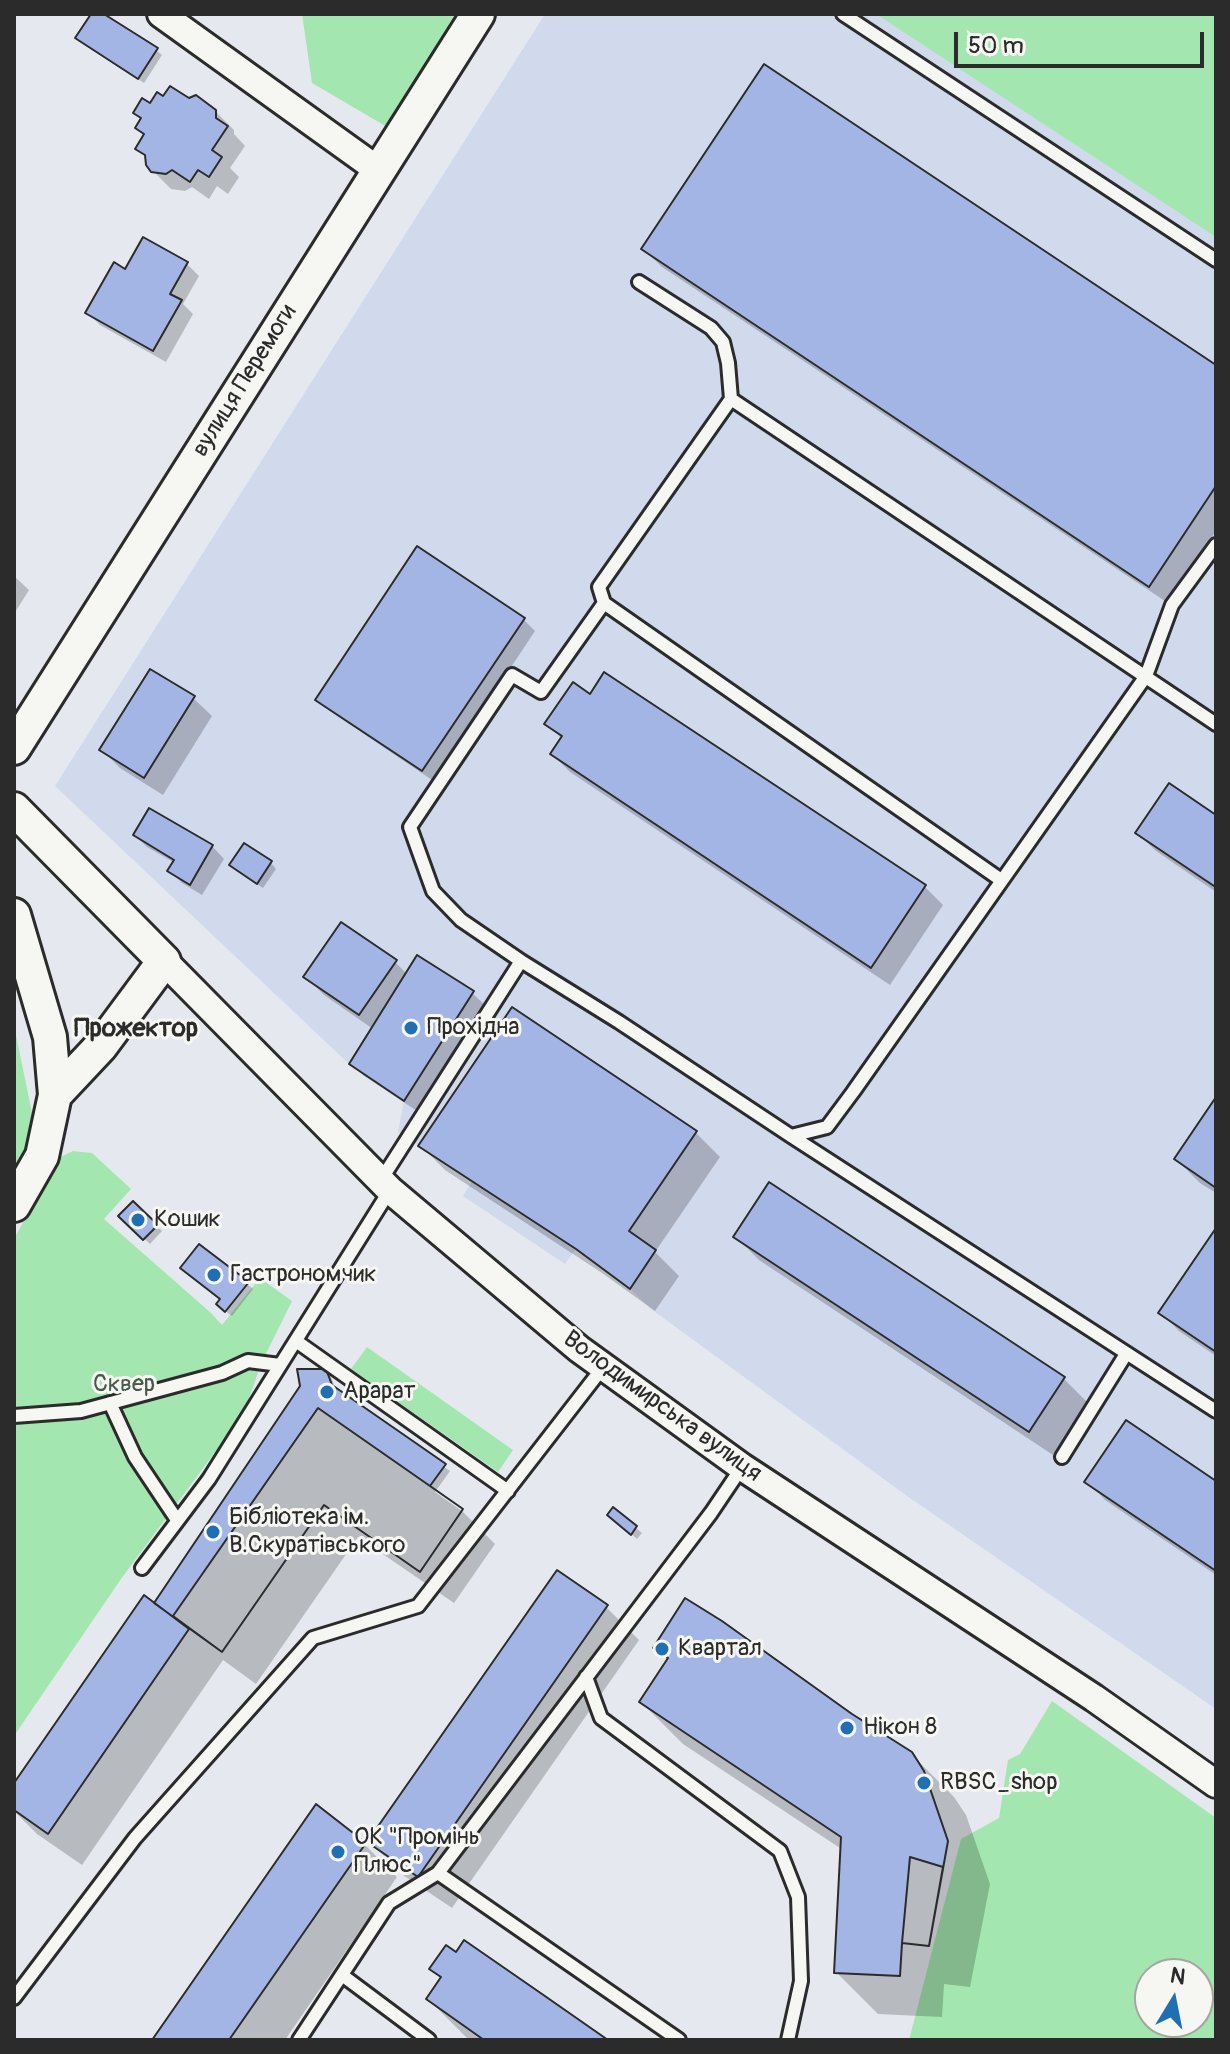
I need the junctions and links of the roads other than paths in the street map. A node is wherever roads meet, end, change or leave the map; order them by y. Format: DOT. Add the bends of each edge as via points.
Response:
graph roads {
  1 [pos="161,14"];
  2 [pos="478,14"];
  3 [pos="843,14"];
  4 [pos="378,170"];
  5 [pos="1216,260"];
  6 [pos="639,282"];
  7 [pos="731,399"];
  8 [pos="1216,545"];
  9 [pos="604,603"];
  10 [pos="1146,676"];
  11 [pos="1216,724"];
  12 [pos="14,748"];
  13 [pos="14,809"];
  14 [pos="1001,880"];
  15 [pos="14,915"];
  16 [pos="164,961"];
  17 [pos="521,961"];
  18 [pos="55,1095"];
  19 [pos="791,1136"];
  20 [pos="386,1185"];
  21 [pos="14,1205"];
  22 [pos="296,1341"];
  23 [pos="1126,1354"];
  24 [pos="280,1365"];
  25 [pos="604,1366"];
  26 [pos="110,1403"];
  27 [pos="1216,1411"];
  28 [pos="14,1416"];
  29 [pos="1062,1457"];
  30 [pos="742,1467"];
  31 [pos="508,1491"];
  32 [pos="177,1520"];
  33 [pos="142,1568"];
  34 [pos="586,1677"];
  35 [pos="1216,1784"];
  36 [pos="438,1873"];
  37 [pos="342,1975"];
  38 [pos="14,1998"];
  39 [pos="299,2040"];
  40 [pos="429,2040"];
  41 [pos="679,2040"];
  42 [pos="788,2040"];
  1 -- 4 [label="street"];
  2 -- 4 [label="street, вулиця Перемоги"];
  3 -- 5 [label="lane"];
  4 -- 12 [label="street, вулиця Перемоги"];
  6 -- 7 [label="lane" via="711,328 723,342"];
  7 -- 9 [label="lane" via="599,587"];
  7 -- 10 [label="lane"];
  8 -- 10 [label="lane" via="1172,605"];
  9 -- 14 [label="lane"];
  9 -- 17 [label="lane" via="541,692 512,675 410,827 433,891 461,920"];
  10 -- 11 [label="lane"];
  10 -- 14 [label="lane"];
  13 -- 16 [label="street"];
  14 -- 19 [label="lane" via="827,1127"];
  15 -- 18 [label="street" via="50,1037"];
  16 -- 18 [label="street" via="101,1046"];
  16 -- 20 [label="street, Володимирська вулиця"];
  17 -- 19 [label="lane"];
  17 -- 20 [label="lane"];
  18 -- 21 [label="street" via="42,1156"];
  19 -- 23 [label="lane"];
  20 -- 22 [label="lane"];
  20 -- 25 [label="street, Володимирська вулиця"];
  22 -- 24 [label="lane"];
  22 -- 31 [label="lane"];
  23 -- 27 [label="lane"];
  23 -- 29 [label="lane"];
  24 -- 26 [label="lane" via="248,1361"];
  24 -- 32 [label="lane"];
  25 -- 30 [label="street, Володимирська вулиця"];
  25 -- 31 [label="lane"];
  26 -- 28 [label="lane" via="81,1411"];
  26 -- 32 [label="lane" via="135,1457"];
  30 -- 34 [label="lane"];
  30 -- 35 [label="street, Володимирська вулиця"];
  31 -- 38 [label="lane" via="418,1606 313,1638 135,1838"];
  32 -- 33 [label="lane"];
  34 -- 36 [label="lane"];
  34 -- 42 [label="lane" via="601,1718 780,1851 798,1897 801,1981"];
  36 -- 37 [label="lane" via="389,1903"];
  36 -- 41 [label="lane"];
  37 -- 39 [label="lane"];
  37 -- 40 [label="lane"];
}
